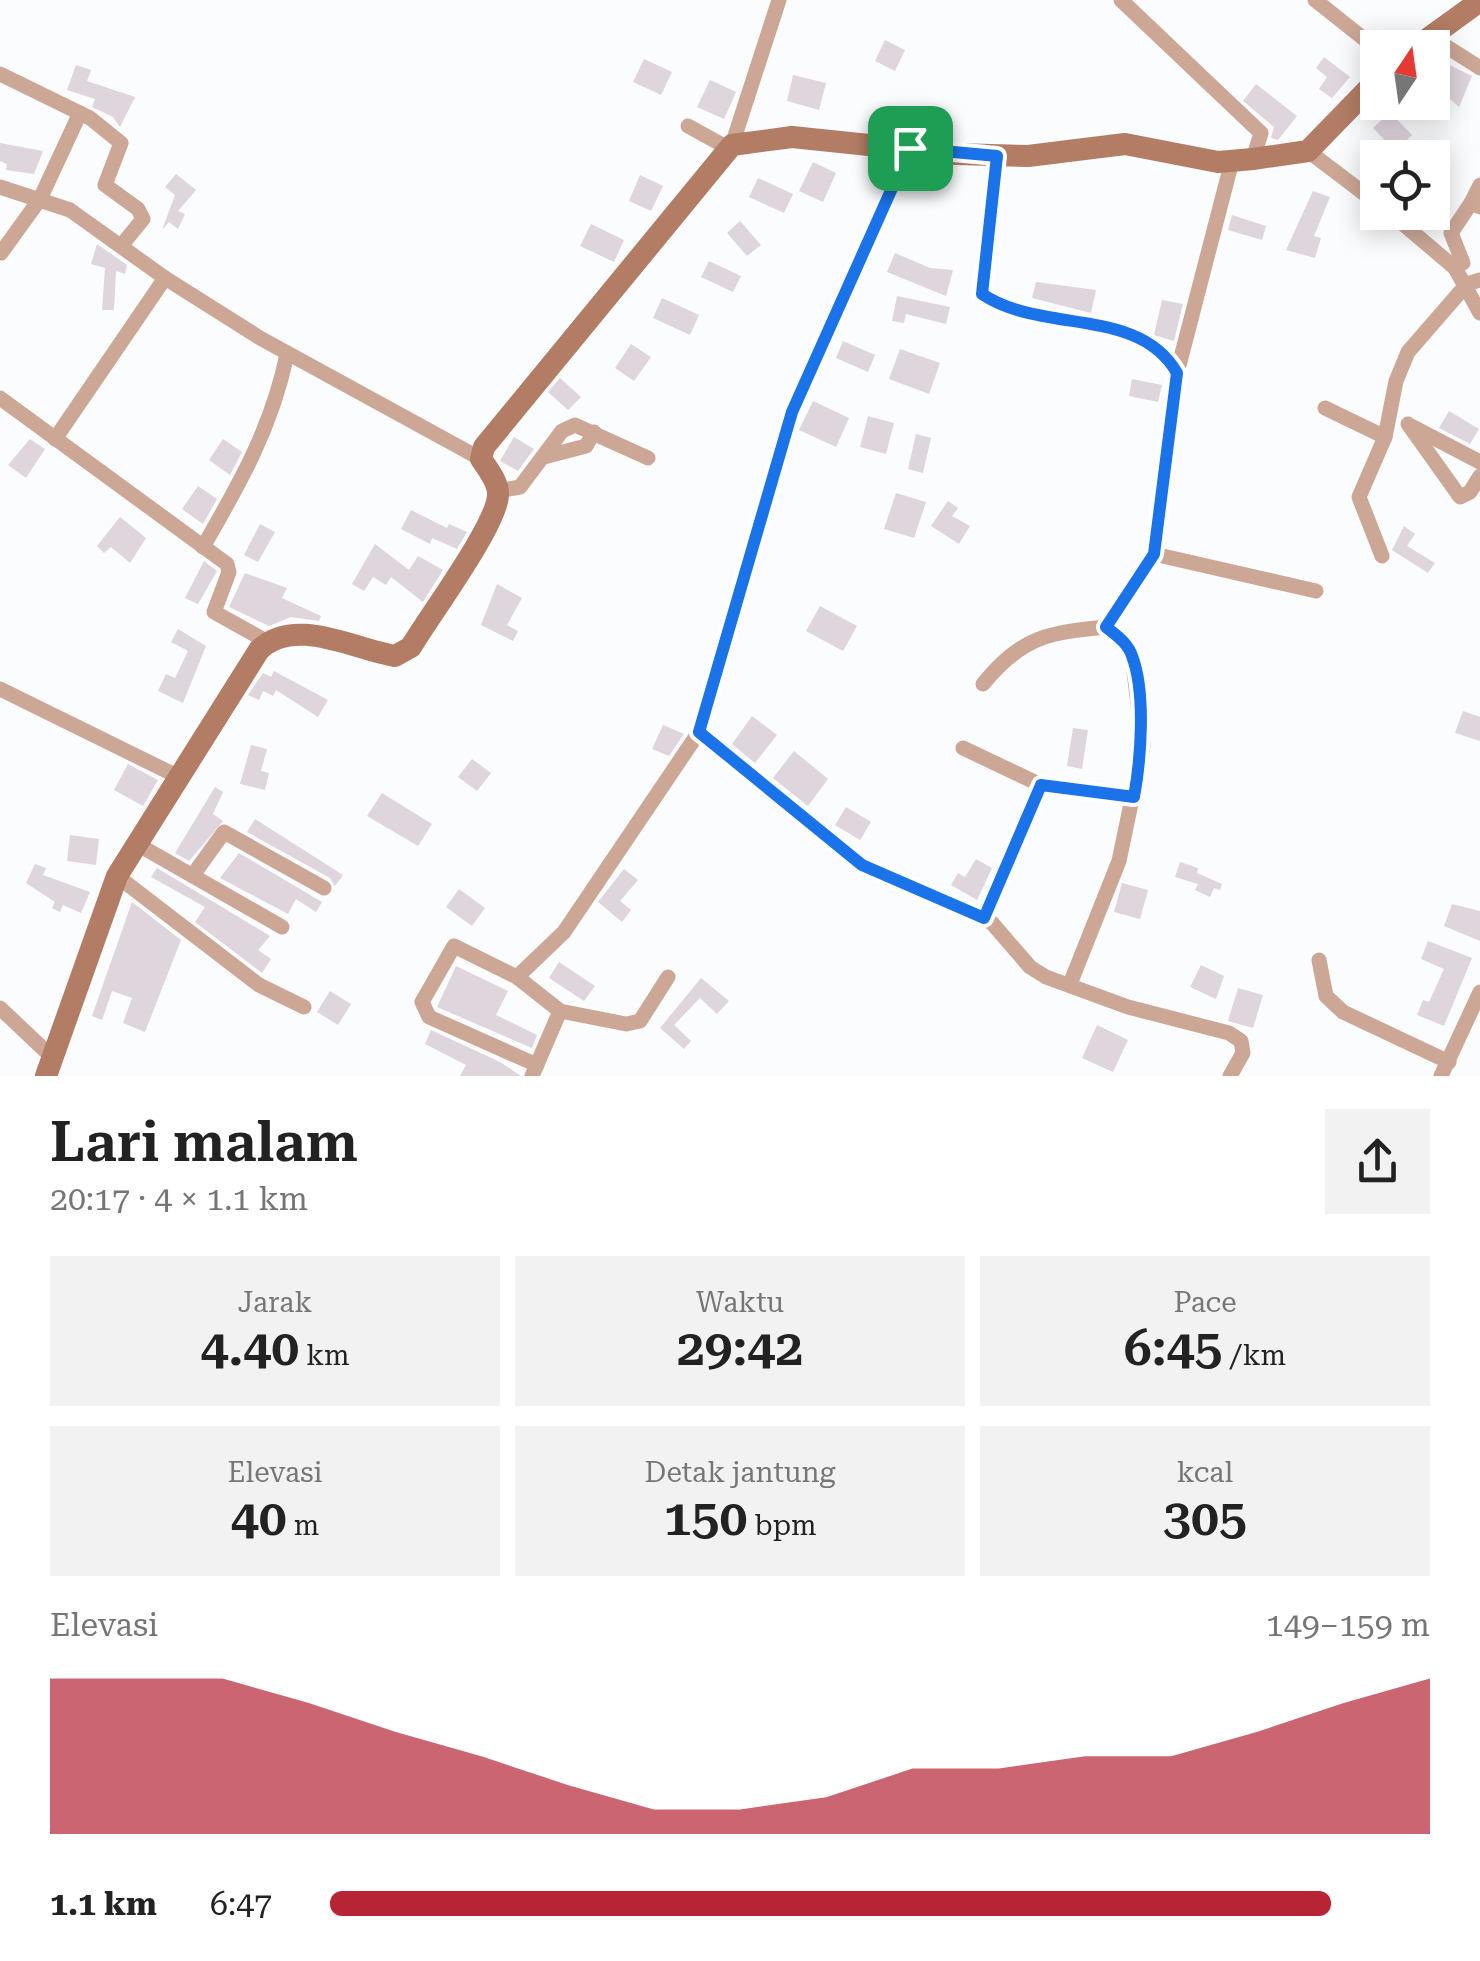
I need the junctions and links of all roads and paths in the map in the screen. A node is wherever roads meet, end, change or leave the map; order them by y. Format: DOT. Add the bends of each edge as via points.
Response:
graph roads {
  1 [pos="779,0"];
  2 [pos="1315,0"];
  3 [pos="1128,2"];
  4 [pos="1480,2"];
  5 [pos="1440,30"];
  6 [pos="1360,36"];
  7 [pos="1450,54"];
  8 [pos="1480,68"];
  9 [pos="0,74"];
  10 [pos="1360,98"];
  11 [pos="80,113"];
  12 [pos="688,126"];
  13 [pos="740,139"];
  14 [pos="910,148"];
  15 [pos="1308,151"];
  16 [pos="997,156"];
  17 [pos="1242,160"];
  18 [pos="1480,185"];
  19 [pos="0,186"];
  20 [pos="1360,190"];
  21 [pos="40,199"];
  22 [pos="1476,205"];
  23 [pos="1412,230"];
  24 [pos="120,246"];
  25 [pos="1,253"];
  26 [pos="1459,266"];
  27 [pos="1480,272"];
  28 [pos="164,278"];
  29 [pos="1474,282"];
  30 [pos="1480,313"];
  31 [pos="287,354"];
  32 [pos="1177,373"];
  33 [pos="0,398"];
  34 [pos="1325,408"];
  35 [pos="1390,414"];
  36 [pos="1408,424"];
  37 [pos="594,432"];
  38 [pos="1385,437"];
  39 [pos="56,439"];
  40 [pos="544,457"];
  41 [pos="648,458"];
  42 [pos="481,459"];
  43 [pos="1480,462"];
  44 [pos="1480,476"];
  45 [pos="498,490"];
  46 [pos="203,547"];
  47 [pos="1154,554"];
  48 [pos="1382,556"];
  49 [pos="1316,591"];
  50 [pos="1106,627"];
  51 [pos="268,642"];
  52 [pos="983,684"];
  53 [pos="0,688"];
  54 [pos="699,732"];
  55 [pos="963,748"];
  56 [pos="181,778"];
  57 [pos="1041,785"];
  58 [pos="1134,797"];
  59 [pos="137,844"];
  60 [pos="194,875"];
  61 [pos="117,876"];
  62 [pos="324,888"];
  63 [pos="984,918"];
  64 [pos="282,926"];
  65 [pos="1319,960"];
  66 [pos="668,976"];
  67 [pos="517,977"];
  68 [pos="1070,984"];
  69 [pos="1480,992"];
  70 [pos="304,1007"];
  71 [pos="0,1008"];
  72 [pos="560,1011"];
  73 [pos="50,1068"];
  74 [pos="1445,1069"];
  75 [pos="535,1070"];
  76 [pos="1230,1076"];
  1 -- 13 [label="street"];
  2 -- 6 [label="street"];
  3 -- 17 [label="street" via="1261,133"];
  4 -- 5 [label="street"];
  7 -- 8 [label="street"];
  9 -- 11 [label="street"];
  10 -- 15 [label="street"];
  11 -- 21 [label="street"];
  11 -- 24 [label="street" via="121,143 104,185 143,219"];
  12 -- 13 [label="street"];
  13 -- 14 [label="street"];
  13 -- 42 [label="street" via="484,447"];
  14 -- 16 [label="street"];
  14 -- 54 [label="street" via="792,412"];
  15 -- 17 [label="street"];
  15 -- 20 [label="street"];
  16 -- 17 [label="street" via="1125,144"];
  16 -- 32 [label="street" via="982,294 1071,323 1142,336 1166,353"];
  17 -- 32 [label="street"];
  18 -- 22 [label="street"];
  19 -- 21 [label="street"];
  21 -- 24 [label="street" via="70,210"];
  21 -- 25 [label="street"];
  22 -- 26 [label="street" via="1450,237"];
  23 -- 26 [label="street"];
  24 -- 28 [label="street"];
  26 -- 27 [label="street"];
  26 -- 29 [label="street"];
  28 -- 31 [label="street"];
  28 -- 39 [label="street"];
  29 -- 30 [label="street"];
  29 -- 35 [label="street" via="1408,352"];
  31 -- 42 [label="street"];
  31 -- 46 [label="street" via="257,453"];
  32 -- 47 [label="street"];
  33 -- 39 [label="street"];
  34 -- 38 [label="street"];
  35 -- 36 [label="street"];
  35 -- 38 [label="street"];
  36 -- 43 [label="street"];
  36 -- 44 [label="street" via="1460,497"];
  37 -- 40 [label="street" via="586,446"];
  37 -- 40 [label="street" via="568,427"];
  37 -- 41 [label="street"];
  38 -- 48 [label="street" via="1359,497"];
  39 -- 46 [label="street"];
  40 -- 45 [label="street" via="520,487"];
  42 -- 45 [label="street"];
  45 -- 51 [label="street" via="482,533 406,653 321,638"];
  46 -- 51 [label="street" via="230,569 214,612"];
  47 -- 49 [label="street"];
  47 -- 50 [label="street"];
  50 -- 52 [label="street" via="1035,638"];
  50 -- 58 [label="street" via="1127,646 1135,666 1142,738"];
  51 -- 56 [label="street"];
  53 -- 56 [label="street"];
  54 -- 63 [label="street" via="862,865"];
  54 -- 67 [label="street" via="564,932"];
  55 -- 57 [label="street"];
  56 -- 59 [label="street"];
  57 -- 58 [label="street"];
  57 -- 63 [label="street"];
  58 -- 68 [label="street" via="1118,861"];
  59 -- 60 [label="street"];
  59 -- 61 [label="street"];
  60 -- 62 [label="street" via="224,832"];
  60 -- 64 [label="street"];
  61 -- 70 [label="street" via="259,985"];
  61 -- 73 [label="street"];
  63 -- 68 [label="street" via="1030,967"];
  65 -- 74 [label="street" via="1326,996 1343,1012"];
  66 -- 72 [label="street" via="635,1024"];
  67 -- 72 [label="street"];
  67 -- 75 [label="street" via="454,946 422,1002 429,1017"];
  68 -- 76 [label="street" via="1229,1033 1241,1041 1243,1053"];
  69 -- 74 [label="street"];
  71 -- 73 [label="street"];
  72 -- 75 [label="street"];
}
